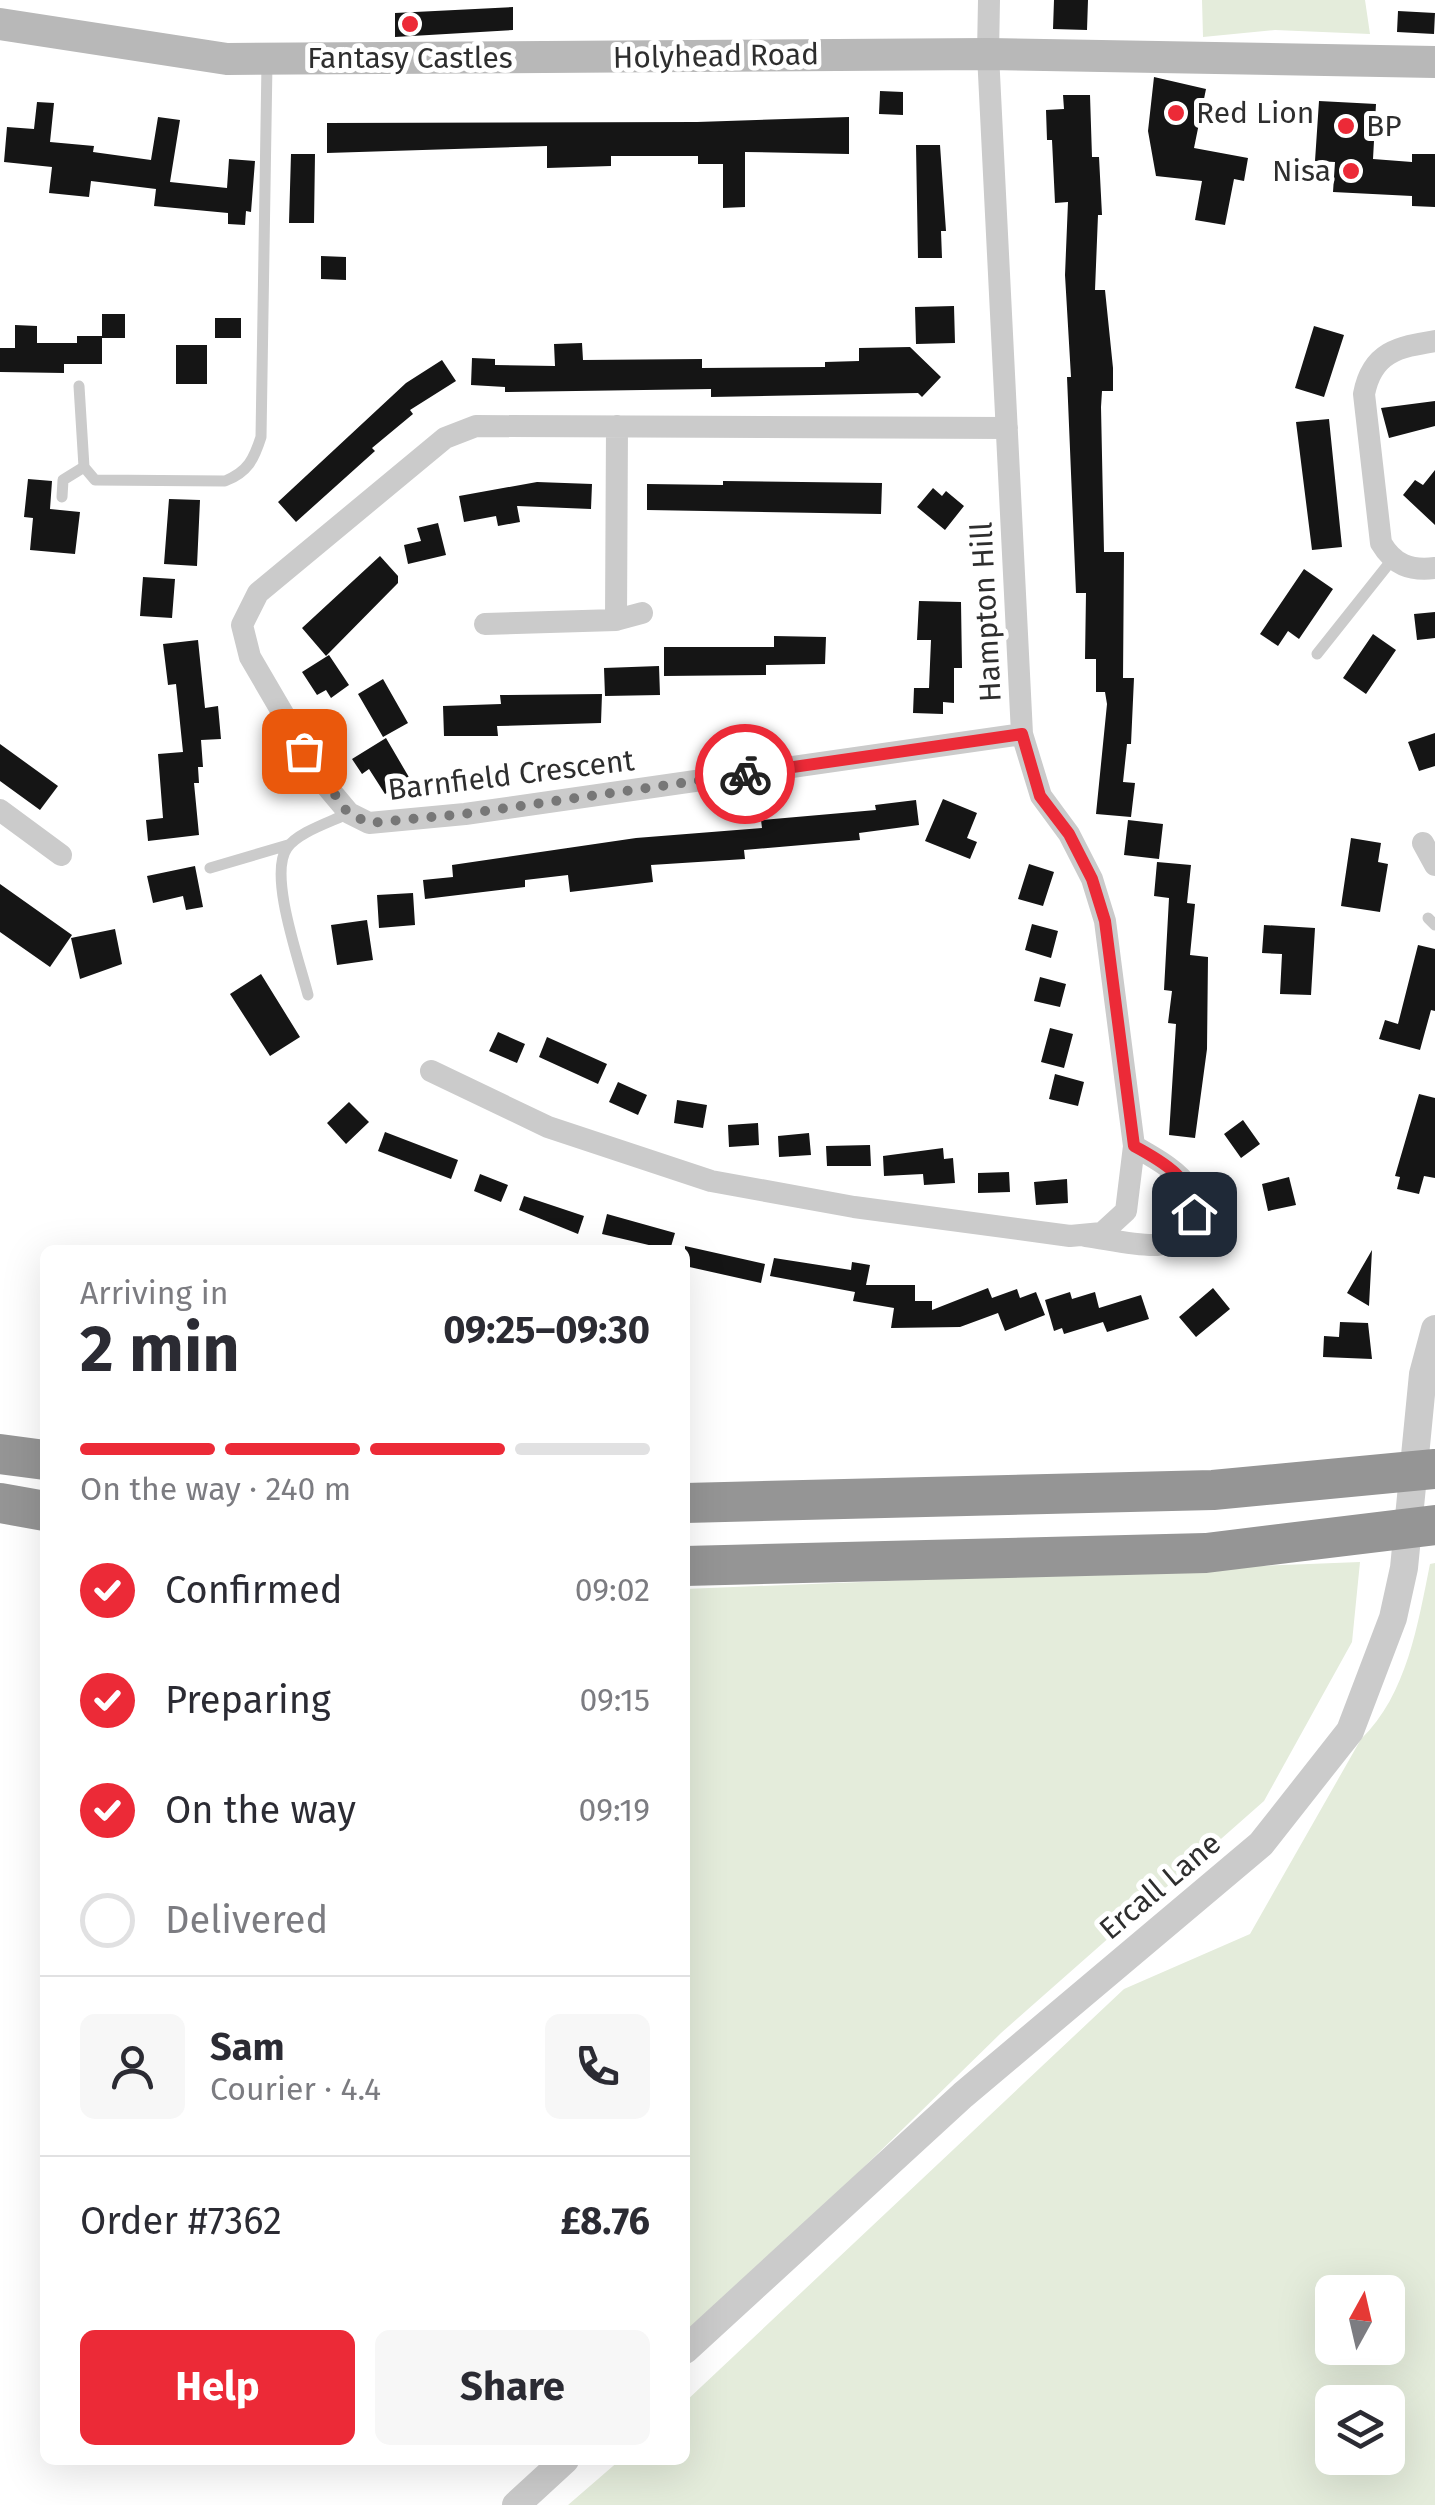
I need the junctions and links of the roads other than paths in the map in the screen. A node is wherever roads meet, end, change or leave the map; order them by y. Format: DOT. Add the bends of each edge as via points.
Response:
graph roads {
  1 [pos="989,0"];
  2 [pos="0,24"];
  3 [pos="988,54"];
  4 [pos="267,59"];
  5 [pos="1435,62"];
  6 [pos="1435,341"];
  7 [pos="80,386"];
  8 [pos="618,426"];
  9 [pos="1007,428"];
  10 [pos="84,467"];
  11 [pos="62,497"];
  12 [pos="1391,561"];
  13 [pos="1435,568"];
  14 [pos="642,614"];
  15 [pos="616,620"];
  16 [pos="485,624"];
  17 [pos="1317,654"];
  18 [pos="1022,734"];
  19 [pos="0,810"];
  20 [pos="348,813"];
  21 [pos="1423,843"];
  22 [pos="288,845"];
  23 [pos="61,855"];
  24 [pos="1435,864"];
  25 [pos="210,868"];
  26 [pos="308,995"];
  27 [pos="431,1072"];
  28 [pos="1134,1146"];
  29 [pos="1086,1236"];
  30 [pos="1435,1329"];
  31 [pos="0,1454"];
  32 [pos="40,1459"];
  33 [pos="1435,1470"];
  34 [pos="0,1503"];
  35 [pos="690,1503"];
  36 [pos="40,1511"];
  37 [pos="1435,1525"];
  38 [pos="690,1566"];
  39 [pos="690,2345"];
  40 [pos="560,2465"];
  41 [pos="516,2505"];
  1 -- 3 [label="street, Hampton Hill"];
  2 -- 4 [label="main road, Holyhead Road" via="227,59"];
  3 -- 4 [label="main road, Holyhead Road"];
  3 -- 5 [label="main road, Holyhead Road"];
  3 -- 9 [label="street, Hampton Hill"];
  4 -- 10 [label="lane" via="261,437 254,460 225,481 110,482 95,480"];
  6 -- 12 [label="street" via="1387,352 1368,375 1364,394 1382,543"];
  7 -- 10 [label="lane"];
  8 -- 9 [label="street, Barnfield Crescent"];
  8 -- 15 [label="street"];
  8 -- 20 [label="street, Barnfield Crescent" via="476,426 444,438 258,592 242,626 250,657"];
  9 -- 18 [label="street, Hampton Hill"];
  10 -- 11 [label="lane" via="62,480"];
  12 -- 13 [label="street"];
  12 -- 17 [label="lane"];
  14 -- 15 [label="street"];
  15 -- 16 [label="street"];
  18 -- 20 [label="street, Barnfield Crescent" via="389,824"];
  18 -- 28 [label="street, Hampton Hill" via="1040,796 1069,834 1105,921"];
  19 -- 23 [label="street"];
  20 -- 22 [label="lane"];
  21 -- 24 [label="street"];
  22 -- 25 [label="lane"];
  22 -- 26 [label="lane" via="282,889"];
  27 -- 29 [label="street" via="548,1127 712,1182"];
  28 -- 29 [label="street, Hampton Hill" via="1126,1211 1102,1233"];
  28 -- 29 [label="street" via="1189,1187 1190,1228 1155,1245"];
  30 -- 39 [label="street, Ercall Lane" via="1420,1393 1414,1491 1393,1618 1350,1731 1261,1844 963,2095"];
  31 -- 32 [label="highway"];
  33 -- 35 [label="highway" via="1213,1490"];
  34 -- 36 [label="highway"];
  37 -- 38 [label="highway" via="1206,1553"];
  40 -- 41 [label="street"];
}
